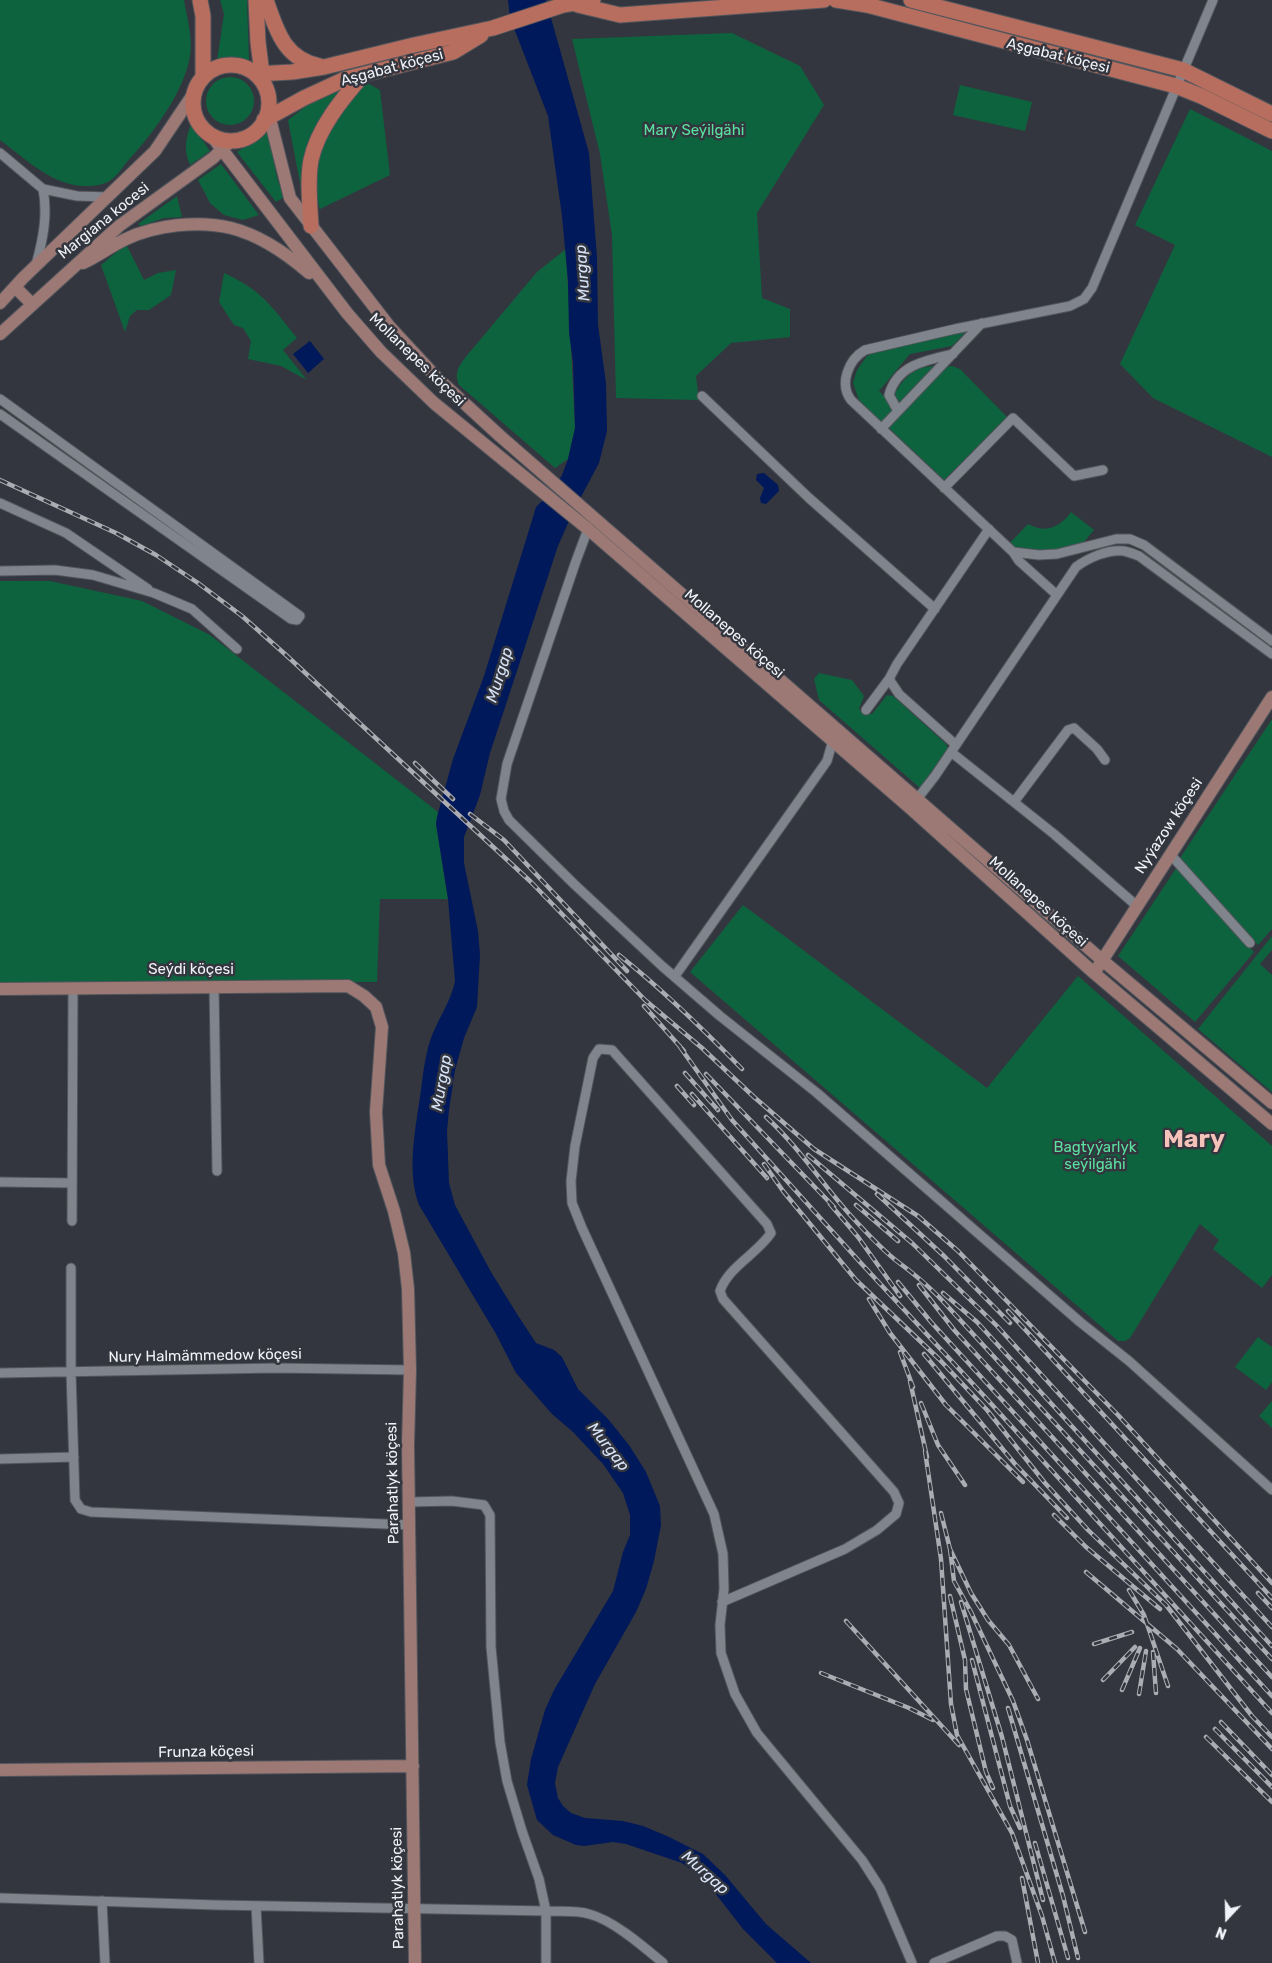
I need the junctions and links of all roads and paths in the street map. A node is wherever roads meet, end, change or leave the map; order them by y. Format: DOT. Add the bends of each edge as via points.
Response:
graph roads {
  1 [pos="200,0"];
  2 [pos="256,0"];
  3 [pos="266,0"];
  4 [pos="824,0"];
  5 [pos="836,0"];
  6 [pos="911,0"];
  7 [pos="1213,0"];
  8 [pos="595,3"];
  9 [pos="500,26"];
  10 [pos="324,67"];
  11 [pos="1183,70"];
  12 [pos="363,75"];
  13 [pos="203,77"];
  14 [pos="260,77"];
  15 [pos="1176,86"];
  16 [pos="194,93"];
  17 [pos="1272,114"];
  18 [pos="267,116"];
  19 [pos="1272,131"];
  20 [pos="227,145"];
  21 [pos="0,153"];
  22 [pos="43,189"];
  23 [pos="107,197"];
  24 [pos="311,226"];
  25 [pos="36,266"];
  26 [pos="72,268"];
  27 [pos="15,287"];
  28 [pos="329,289"];
  29 [pos="0,303"];
  30 [pos="32,304"];
  31 [pos="982,323"];
  32 [pos="0,334"];
  33 [pos="953,354"];
  34 [pos="702,396"];
  35 [pos="0,399"];
  36 [pos="898,411"];
  37 [pos="0,414"];
  38 [pos="881,429"];
  39 [pos="500,436"];
  40 [pos="491,448"];
  41 [pos="1103,470"];
  42 [pos="944,488"];
  43 [pos="129,492"];
  44 [pos="123,501"];
  45 [pos="0,503"];
  46 [pos="584,525"];
  47 [pos="989,529"];
  48 [pos="1013,552"];
  49 [pos="0,571"];
  50 [pos="154,593"];
  51 [pos="1057,595"];
  52 [pos="935,608"];
  53 [pos="1272,641"];
  54 [pos="237,649"];
  55 [pos="1272,654"];
  56 [pos="889,678"];
  57 [pos="1272,696"];
  58 [pos="866,710"];
  59 [pos="833,740"];
  60 [pos="954,749"];
  61 [pos="1105,760"];
  62 [pos="1014,802"];
  63 [pos="914,804"];
  64 [pos="1170,854"];
  65 [pos="1137,906"];
  66 [pos="1250,943"];
  67 [pos="1102,960"];
  68 [pos="1094,973"];
  69 [pos="675,976"];
  70 [pos="214,986"];
  71 [pos="73,988"];
  72 [pos="0,989"];
  73 [pos="376,1007"];
  74 [pos="1272,1104"];
  75 [pos="1272,1124"];
  76 [pos="217,1171"];
  77 [pos="0,1182"];
  78 [pos="72,1183"];
  79 [pos="72,1221"];
  80 [pos="71,1268"];
  81 [pos="410,1370"];
  82 [pos="71,1372"];
  83 [pos="0,1373"];
  84 [pos="74,1457"];
  85 [pos="0,1459"];
  86 [pos="1272,1490"];
  87 [pos="409,1502"];
  88 [pos="410,1525"];
  89 [pos="722,1602"];
  90 [pos="412,1766"];
  91 [pos="0,1770"];
  92 [pos="0,1898"];
  93 [pos="102,1901"];
  94 [pos="256,1906"];
  95 [pos="414,1909"];
  96 [pos="546,1911"];
  97 [pos="105,1963"];
  98 [pos="259,1963"];
  99 [pos="415,1963"];
  100 [pos="546,1963"];
  101 [pos="663,1963"];
  102 [pos="912,1963"];
  103 [pos="934,1963"];
  104 [pos="1017,1963"];
  1 -- 13 [label="main road"];
  2 -- 14 [label="main road"];
  3 -- 10 [label="main road" via="287,47 306,63"];
  4 -- 8 [label="main road, Aşgabat köçesi" via="620,15"];
  5 -- 15 [label="main road, Aşgabat köçesi" via="867,5"];
  6 -- 11 [label="main road, Aşgabat köçesi"];
  7 -- 11 [label="street"];
  8 -- 9 [label="main road, Aşgabat köçesi" via="567,4"];
  9 -- 10 [label="main road, Aşgabat köçesi"];
  9 -- 12 [label="main road, Aşgabat köçesi" via="453,52"];
  10 -- 14 [label="main road, Aşgabat köçesi"];
  11 -- 15 [label="street"];
  11 -- 17 [label="main road, Aşgabat köçesi"];
  12 -- 18 [label="main road, Aşgabat köçesi" via="345,79"];
  12 -- 24 [label="main road" via="331,116 311,159"];
  13 -- 14 [label="main road" via="212,69 235,65"];
  13 -- 16 [label="main road"];
  14 -- 18 [label="main road" via="268,100"];
  15 -- 19 [label="main road, Aşgabat köçesi"];
  15 -- 31 [label="street" via="1092,288 1084,300 1070,306"];
  16 -- 20 [label="main road" via="195,117 211,135"];
  16 -- 23 [label="street, Margiana kocesi" via="155,151"];
  18 -- 20 [label="main road" via="251,134"];
  18 -- 24 [label="street, Mollanepes köçesi" via="290,198"];
  20 -- 26 [label="street, Margiana kocesi" via="119,226"];
  20 -- 28 [label="street, Mollanepes köçesi"];
  21 -- 22 [label="street"];
  22 -- 23 [label="street" via="77,196"];
  22 -- 25 [label="street" via="46,221"];
  23 -- 25 [label="street, Margiana kocesi"];
  24 -- 39 [label="street, Mollanepes köçesi" via="390,326 439,380"];
  25 -- 27 [label="street, Margiana kocesi"];
  26 -- 28 [label="street" via="127,238 159,228 191,224 230,228 263,241"];
  26 -- 30 [label="street, Margiana kocesi"];
  27 -- 29 [label="street, Margiana kocesi"];
  27 -- 30 [label="street"];
  28 -- 40 [label="street, Mollanepes köçesi" via="381,352 434,403"];
  30 -- 32 [label="street, Margiana kocesi"];
  31 -- 33 [label="street"];
  31 -- 38 [label="street" via="859,354 846,376 846,391"];
  33 -- 36 [label="street"];
  33 -- 36 [label="street" via="910,366 893,383 889,395"];
  34 -- 52 [label="street" via="808,498"];
  35 -- 43 [label="street"];
  36 -- 38 [label="street"];
  37 -- 44 [label="street"];
  38 -- 42 [label="street"];
  39 -- 40 [label="street"];
  39 -- 63 [label="street, Mollanepes köçesi"];
  40 -- 46 [label="street, Mollanepes köçesi"];
  41 -- 42 [label="street" via="1074,476 1013,418"];
  42 -- 47 [label="street"];
  43 -- 44 [label="street"];
  43 -- 44 [label="street" via="300,616 297,620 292,619"];
  45 -- 50 [label="street" via="66,533"];
  46 -- 59 [label="street, Mollanepes köçesi"];
  46 -- 69 [label="street" via="507,764 501,799 509,820"];
  47 -- 48 [label="street"];
  47 -- 52 [label="street"];
  48 -- 51 [label="street"];
  48 -- 53 [label="street" via="1057,554 1116,539 1130,539 1144,545"];
  49 -- 50 [label="street" via="55,570 83,574"];
  50 -- 54 [label="street" via="192,610"];
  51 -- 55 [label="street" via="1076,567 1085,560 1123,550 1157,568"];
  51 -- 60 [label="street"];
  52 -- 56 [label="street"];
  56 -- 58 [label="street"];
  56 -- 60 [label="street" via="899,694"];
  57 -- 64 [label="street, Nyýazow köçesi"];
  59 -- 63 [label="street, Mollanepes köçesi"];
  59 -- 69 [label="street" via="827,761"];
  60 -- 62 [label="street"];
  60 -- 63 [label="street"];
  61 -- 62 [label="street" via="1074,728 1068,730"];
  62 -- 65 [label="street"];
  63 -- 67 [label="street, Mollanepes köçesi"];
  63 -- 68 [label="street, Mollanepes köçesi"];
  64 -- 65 [label="street, Nyýazow köçesi"];
  64 -- 66 [label="street"];
  65 -- 67 [label="street, Nyýazow köçesi"];
  67 -- 68 [label="street, Nyýazow köçesi"];
  67 -- 74 [label="street, Mollanepes köçesi"];
  68 -- 75 [label="street, Mollanepes köçesi"];
  69 -- 86 [label="street" via="817,1093 1128,1361"];
  70 -- 71 [label="street, Seýdi köçesi"];
  70 -- 73 [label="street, Seýdi köçesi" via="348,986"];
  70 -- 76 [label="street"];
  71 -- 72 [label="street, Seýdi köçesi"];
  71 -- 78 [label="street"];
  73 -- 81 [label="street, Parahatlyk köçesi" via="382,1027 376,1112 379,1165 404,1253"];
  77 -- 78 [label="street"];
  78 -- 79 [label="street"];
  80 -- 82 [label="street"];
  81 -- 82 [label="street, Nury Halmämmedow köçesi" via="276,1368"];
  81 -- 87 [label="street, Parahatlyk köçesi"];
  82 -- 83 [label="street, Nury Halmämmedow köçesi"];
  82 -- 84 [label="street"];
  84 -- 85 [label="street"];
  84 -- 88 [label="street" via="75,1500 81,1509 91,1512"];
  87 -- 88 [label="street, Parahatlyk köçesi"];
  87 -- 96 [label="street" via="484,1504 490,1515 491,1647 500,1742 507,1781 539,1878"];
  88 -- 90 [label="street, Parahatlyk köçesi"];
  89 -- 89 [label="street" via="723,1554 714,1514 572,1203 575,1146 592,1058 599,1049 612,1050 767,1224 771,1232 765,1242 723,1281 720,1291 723,1299 894,1492 899,1503 896,1514 845,1549"];
  89 -- 102 [label="street" via="721,1653 735,1694 757,1733 862,1860 880,1888"];
  90 -- 91 [label="street, Frunza köçesi"];
  90 -- 95 [label="street, Parahatlyk köçesi"];
  92 -- 93 [label="street"];
  93 -- 94 [label="street"];
  93 -- 97 [label="street"];
  94 -- 95 [label="street"];
  94 -- 98 [label="street"];
  95 -- 96 [label="street"];
  95 -- 99 [label="street, Parahatlyk köçesi"];
  96 -- 100 [label="street"];
  96 -- 101 [label="street" via="589,1913 632,1938"];
  103 -- 104 [label="street" via="997,1936 1012,1940"];
}
